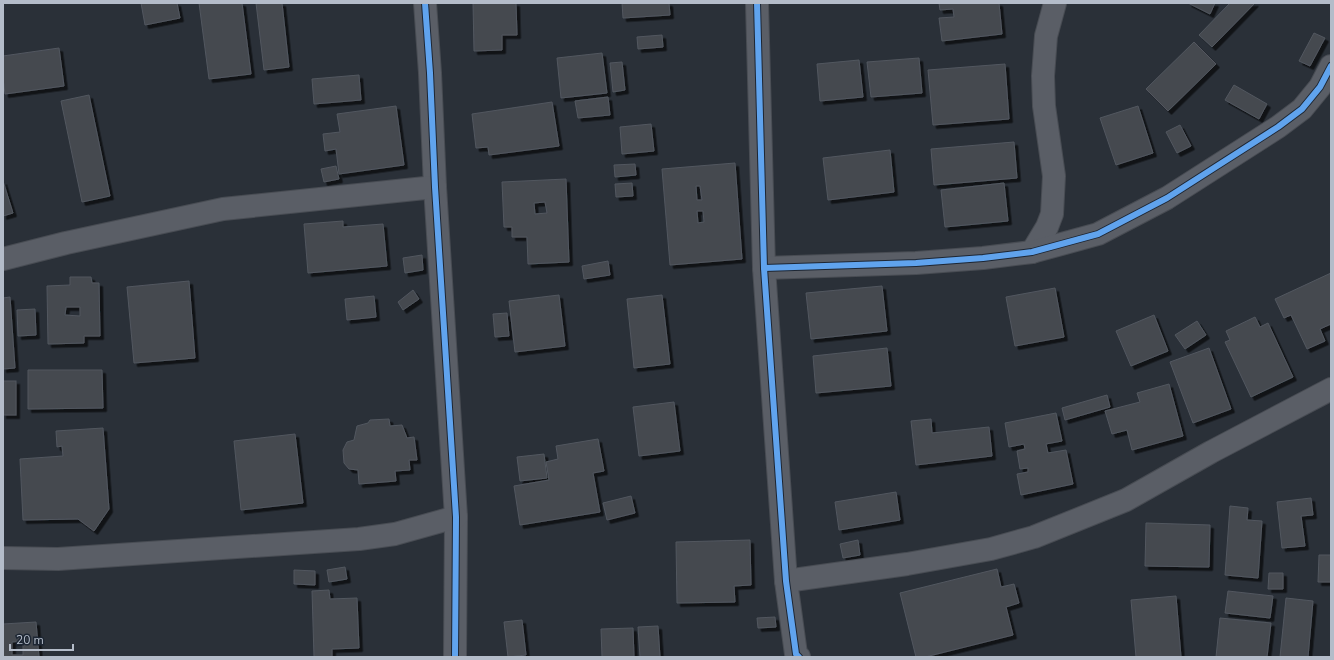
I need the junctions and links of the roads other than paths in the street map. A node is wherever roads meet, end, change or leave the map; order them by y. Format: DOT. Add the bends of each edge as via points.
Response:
graph roads {
  1 [pos="424,3"];
  2 [pos="757,3"];
  3 [pos="1054,3"];
  4 [pos="1331,66"];
  5 [pos="434,187"];
  6 [pos="1032,252"];
  7 [pos="3,259"];
  8 [pos="764,268"];
  9 [pos="1331,389"];
  10 [pos="456,517"];
  11 [pos="3,558"];
  12 [pos="786,581"];
  13 [pos="455,657"];
  14 [pos="799,657"];
  1 -- 5 [label="street" via="430,73"];
  2 -- 8 [label="street"];
  3 -- 6 [label="street" via="1046,36 1043,76 1046,130 1054,176 1052,214 1048,227"];
  4 -- 6 [label="street" via="1320,87 1302,109 1167,198 1098,234"];
  5 -- 7 [label="street" via="223,209"];
  5 -- 10 [label="street"];
  6 -- 8 [label="street" via="916,264"];
  8 -- 12 [label="street"];
  9 -- 12 [label="street" via="1126,500 1034,537 991,550"];
  10 -- 11 [label="street" via="395,534 359,539 58,559"];
  10 -- 13 [label="street"];
  12 -- 14 [label="street" via="796,654"];
}
